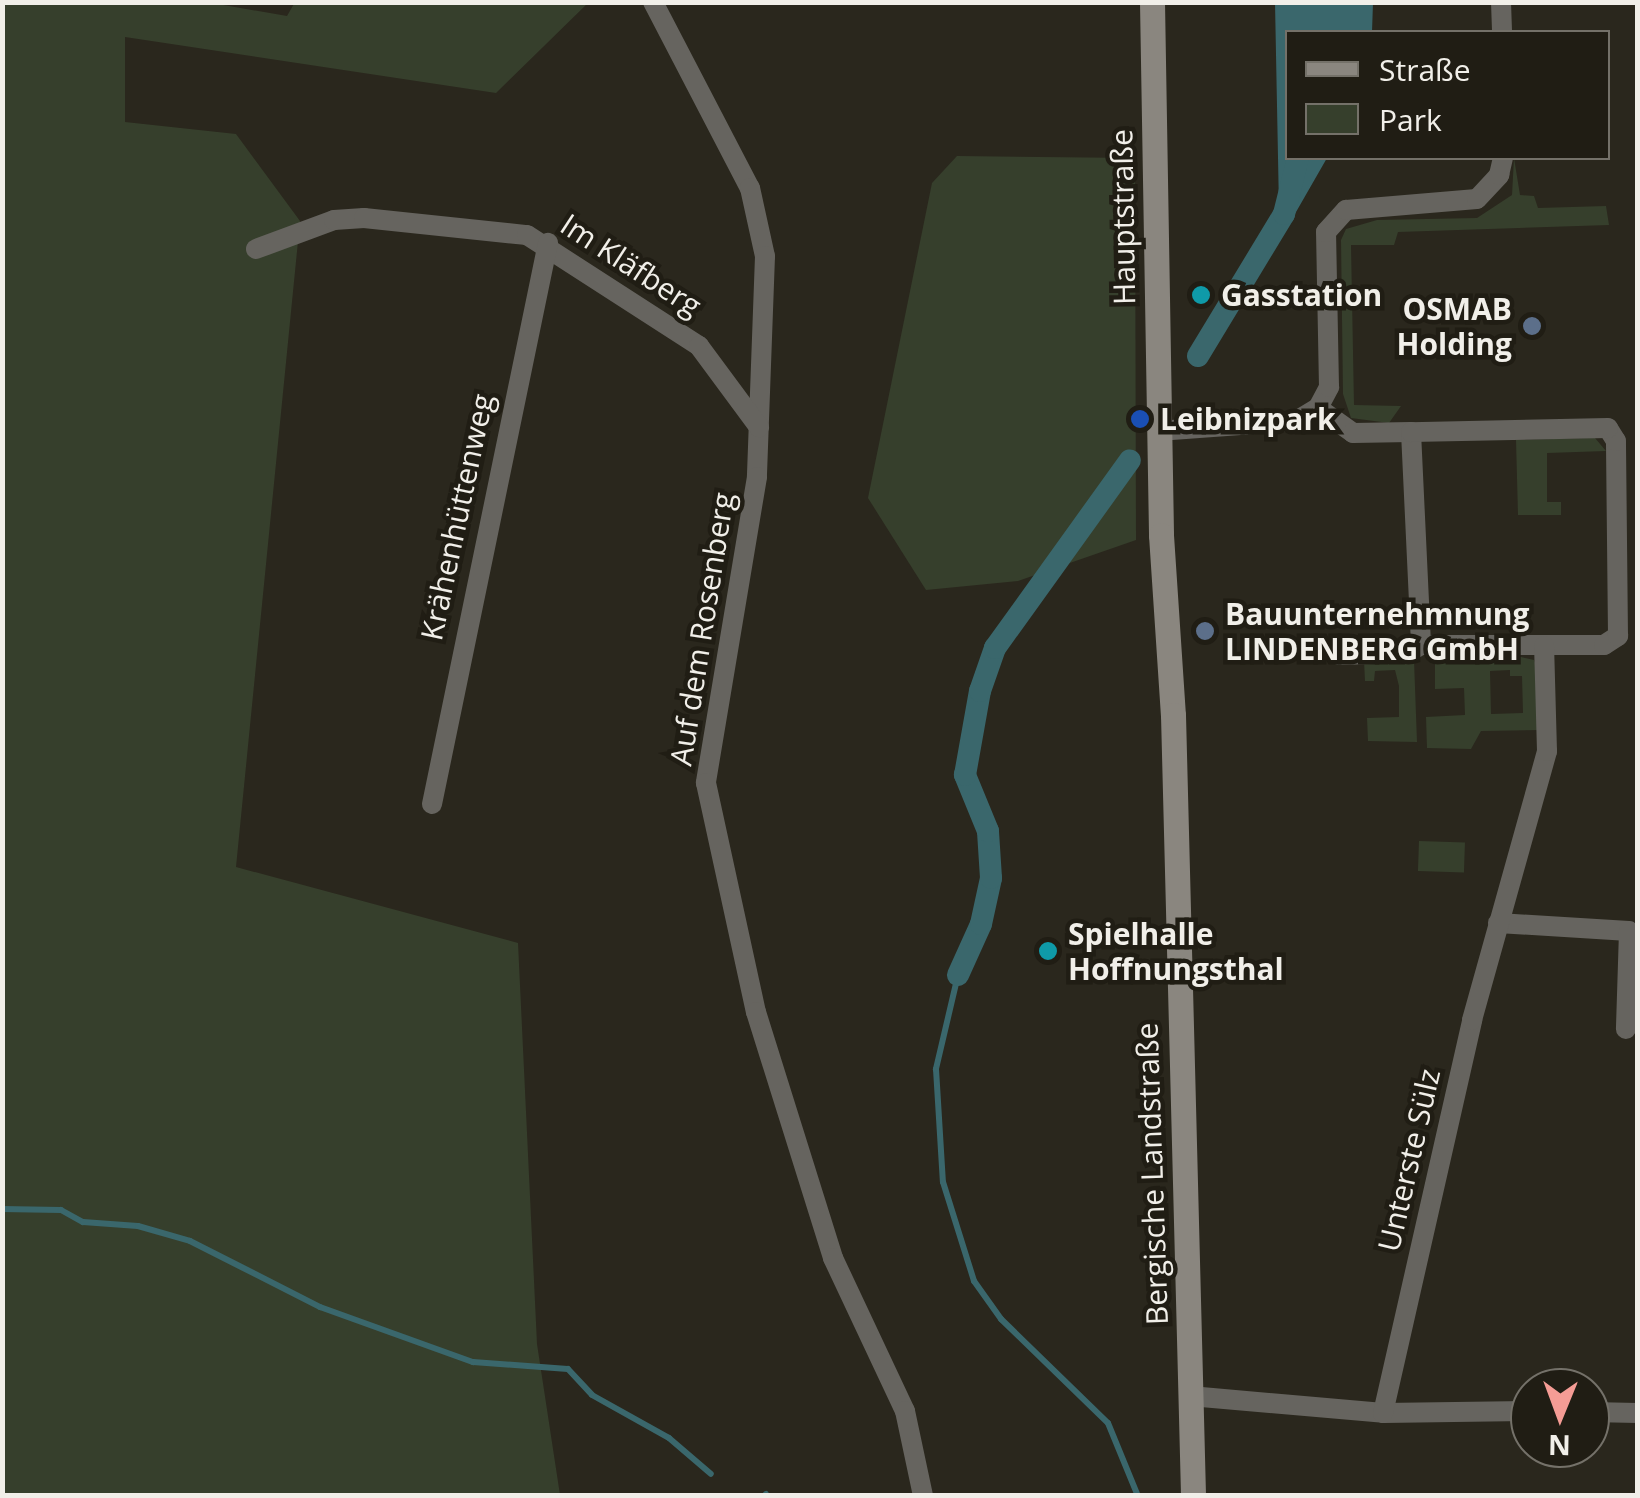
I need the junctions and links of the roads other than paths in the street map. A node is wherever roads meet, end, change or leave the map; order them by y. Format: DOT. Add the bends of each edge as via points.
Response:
graph roads {
  1 [pos="653,2"];
  2 [pos="1152,2"];
  3 [pos="1501,2"];
  4 [pos="1502,30"];
  5 [pos="1503,160"];
  6 [pos="548,244"];
  7 [pos="256,250"];
  8 [pos="1318,408"];
  9 [pos="759,426"];
  10 [pos="1158,431"];
  11 [pos="1411,432"];
  12 [pos="1421,645"];
  13 [pos="1544,646"];
  14 [pos="1339,655"];
  15 [pos="432,804"];
  16 [pos="1498,923"];
  17 [pos="1626,1029"];
  18 [pos="1190,1396"];
  19 [pos="1510,1411"];
  20 [pos="1610,1412"];
  21 [pos="1383,1413"];
  22 [pos="1638,1413"];
  23 [pos="923,1496"];
  24 [pos="1193,1496"];
  1 -- 9 [label="street, Auf dem Rosenberg" via="750,188 765,256"];
  2 -- 10 [label="main road, Hauptstraße"];
  3 -- 4 [label="street"];
  5 -- 8 [label="street" via="1500,175 1476,199 1346,210 1326,232 1329,387"];
  6 -- 7 [label="street, Im Kläfberg" via="500,230 364,218 334,220"];
  6 -- 9 [label="street, Im Kläfberg" via="700,346"];
  6 -- 15 [label="street, Krähenhüttenweg"];
  8 -- 10 [label="street" via="1296,421"];
  8 -- 11 [label="street" via="1353,433"];
  9 -- 23 [label="street, Auf dem Rosenberg" via="748,543 706,783 756,1012 833,1258 910,1426"];
  10 -- 18 [label="main road, Bergische Landstraße" via="1173,716"];
  11 -- 12 [label="street"];
  11 -- 13 [label="street" via="1608,428 1616,441 1618,636 1604,645"];
  12 -- 13 [label="street"];
  12 -- 14 [label="street" via="1408,653"];
  13 -- 16 [label="street, Unterste Sülz" via="1547,751"];
  16 -- 17 [label="street" via="1629,931"];
  16 -- 21 [label="street, Unterste Sülz"];
  18 -- 21 [label="street"];
  18 -- 24 [label="main road, Bergische Landstraße"];
  19 -- 21 [label="street"];
  20 -- 22 [label="street"];
}
